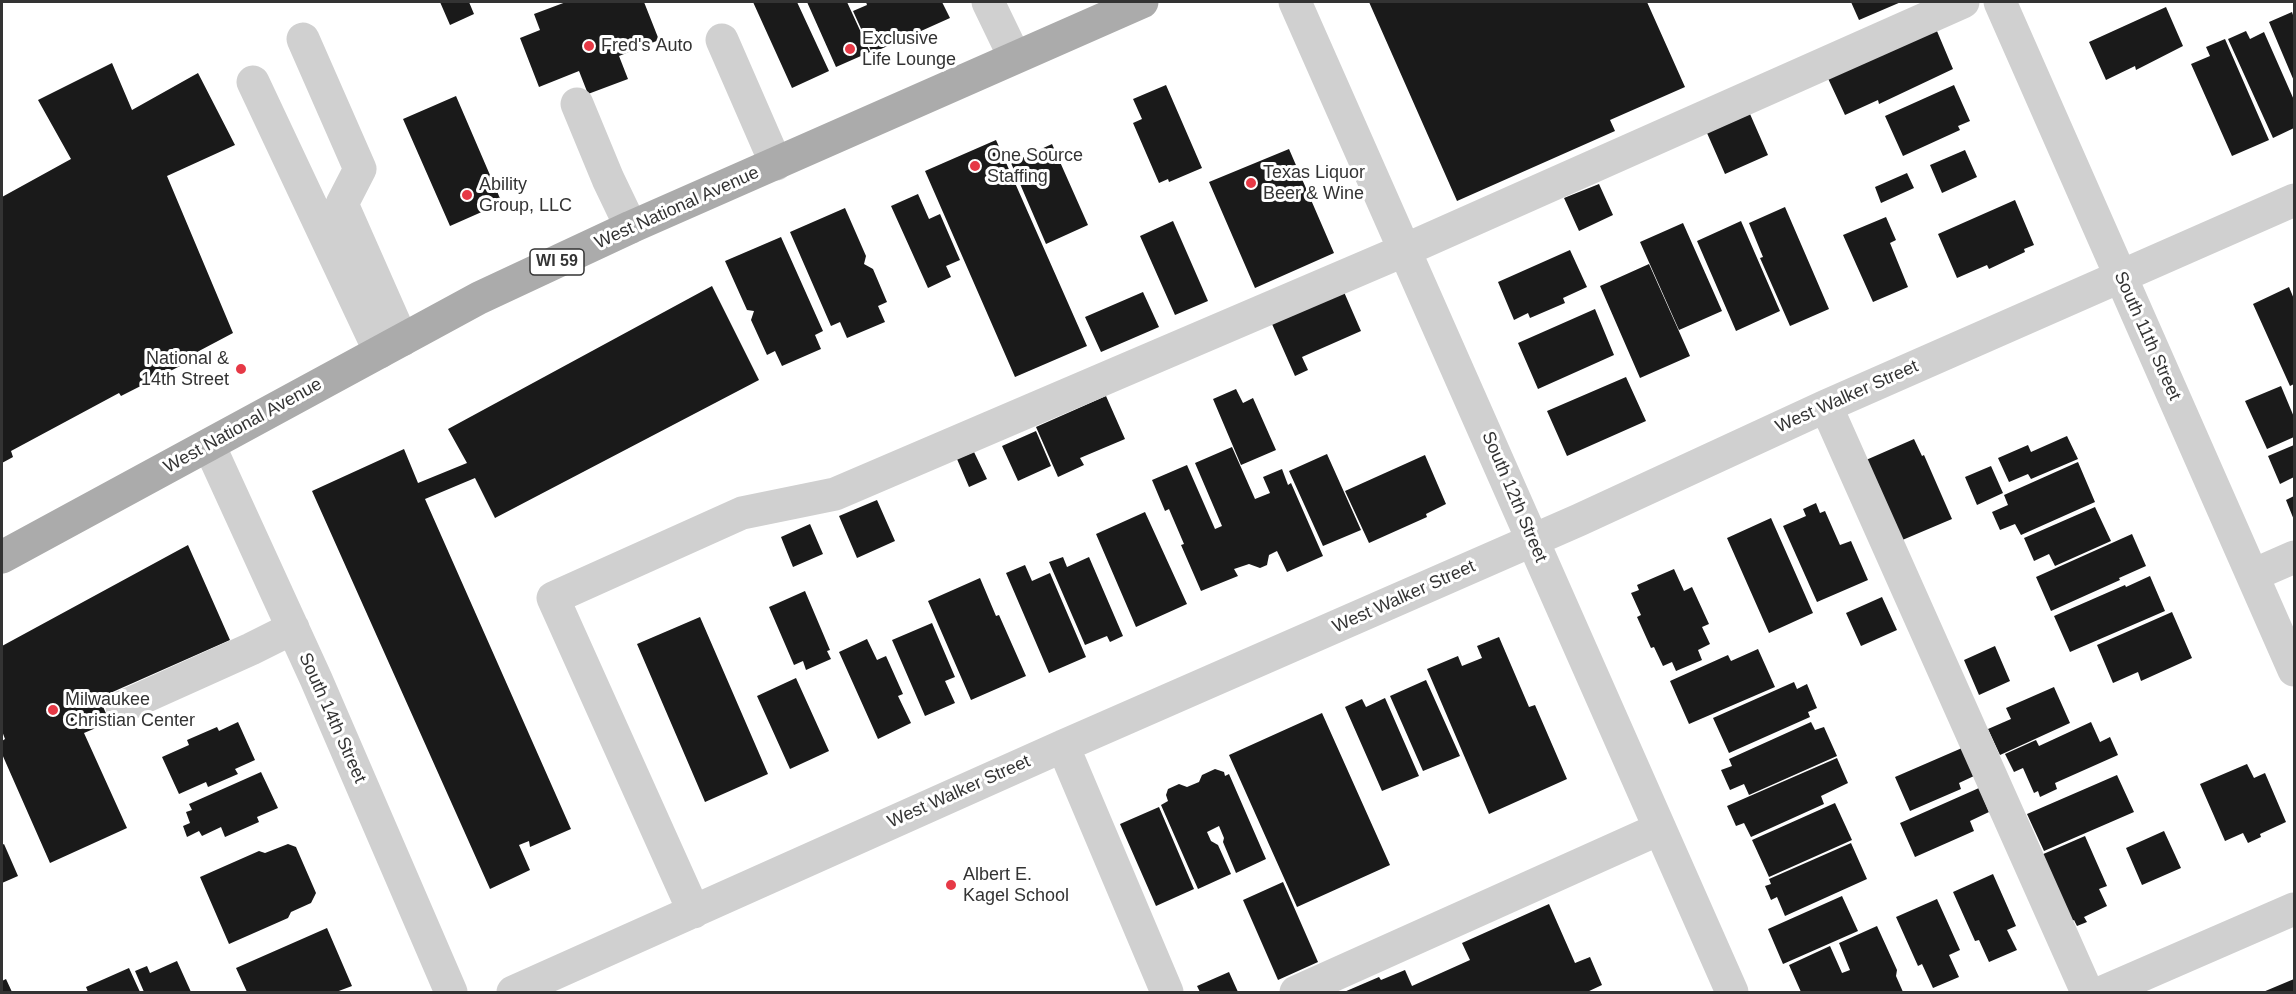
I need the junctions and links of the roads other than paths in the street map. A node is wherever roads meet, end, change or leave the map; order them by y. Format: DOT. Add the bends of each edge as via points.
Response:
graph roads {
  1 [pos="988,2"];
  2 [pos="1142,2"];
  3 [pos="1295,2"];
  4 [pos="1963,2"];
  5 [pos="2000,2"];
  6 [pos="303,39"];
  7 [pos="722,40"];
  8 [pos="1014,56"];
  9 [pos="253,82"];
  10 [pos="577,104"];
  11 [pos="776,164"];
  12 [pos="2295,200"];
  13 [pos="630,227"];
  14 [pos="1405,250"];
  15 [pos="2121,277"];
  16 [pos="391,346"];
  17 [pos="1826,406"];
  18 [pos="209,445"];
  19 [pos="1533,540"];
  20 [pos="2,557"];
  21 [pos="2295,557"];
  22 [pos="2253,575"];
  23 [pos="293,628"];
  24 [pos="2295,670"];
  25 [pos="122,707"];
  26 [pos="1063,746"];
  27 [pos="1659,829"];
  28 [pos="2295,909"];
  29 [pos="694,912"];
  30 [pos="451,993"];
  31 [pos="513,993"];
  32 [pos="1167,993"];
  33 [pos="1296,993"];
  34 [pos="1732,993"];
  35 [pos="2087,993"];
  36 [pos="2103,993"];
  1 -- 8 [label="street"];
  2 -- 8 [label="main road, West National Avenue / WI 59"];
  3 -- 14 [label="street, South 12th Street"];
  4 -- 14 [label="street"];
  5 -- 15 [label="street, South 11th Street"];
  6 -- 16 [label="street" via="360,169 342,204"];
  7 -- 11 [label="street"];
  8 -- 11 [label="main road, West National Avenue / WI 59"];
  9 -- 16 [label="street"];
  10 -- 13 [label="street"];
  11 -- 13 [label="main road, West National Avenue / WI 59"];
  12 -- 15 [label="street, West Walker Street"];
  13 -- 16 [label="main road, West National Avenue / WI 59" via="479,298"];
  14 -- 19 [label="street, South 12th Street"];
  14 -- 29 [label="street" via="834,494 742,513 553,598"];
  15 -- 17 [label="street, West Walker Street"];
  15 -- 22 [label="street, South 11th Street"];
  16 -- 18 [label="main road, West National Avenue / WI 59"];
  17 -- 19 [label="street, West Walker Street"];
  17 -- 35 [label="street"];
  18 -- 20 [label="main road, West National Avenue / WI 59"];
  18 -- 23 [label="street, South 14th Street"];
  19 -- 26 [label="street, West Walker Street"];
  19 -- 27 [label="street, South 12th Street"];
  21 -- 22 [label="street"];
  22 -- 24 [label="street, South 11th Street"];
  23 -- 25 [label="street"];
  23 -- 30 [label="street, South 14th Street"];
  26 -- 29 [label="street, West Walker Street"];
  26 -- 32 [label="street"];
  27 -- 33 [label="street"];
  27 -- 34 [label="street, South 12th Street"];
  28 -- 36 [label="street"];
  29 -- 31 [label="street, West Walker Street"];
}
